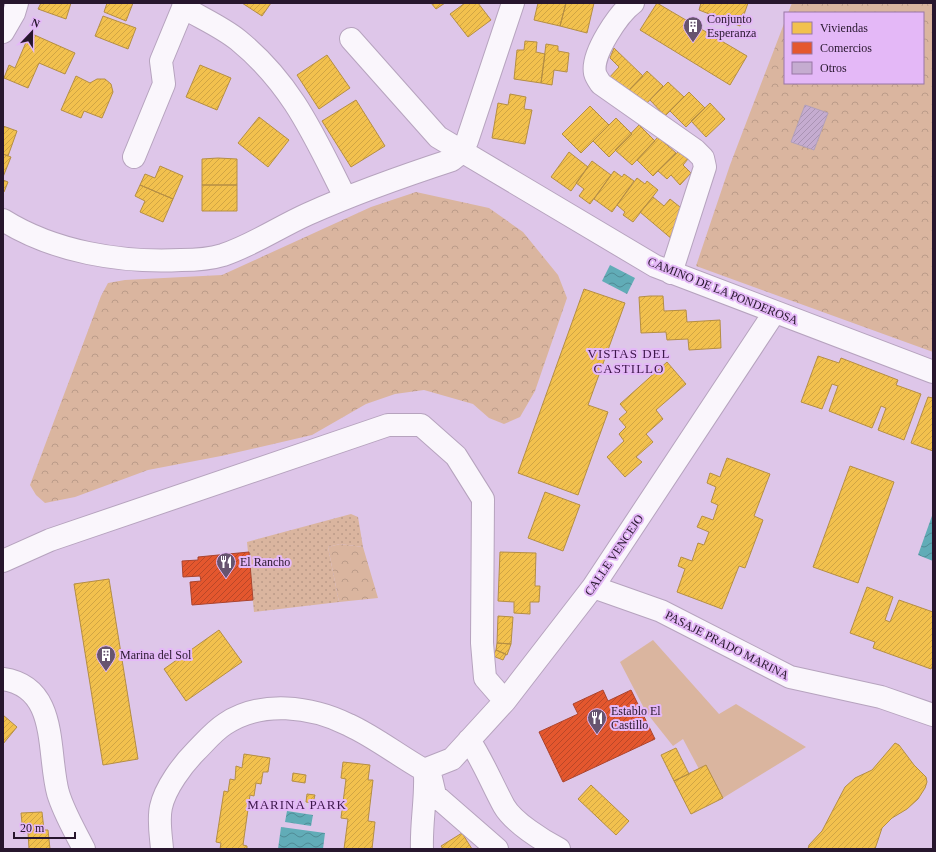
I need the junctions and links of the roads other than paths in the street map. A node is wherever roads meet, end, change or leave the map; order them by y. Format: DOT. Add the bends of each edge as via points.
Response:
graph roads {
  1 [pos="16,3"];
  2 [pos="494,3"];
  3 [pos="633,3"];
  4 [pos="184,5"];
  5 [pos="510,13"];
  6 [pos="3,32"];
  7 [pos="351,39"];
  8 [pos="462,152"];
  9 [pos="134,157"];
  10 [pos="345,197"];
  11 [pos="3,220"];
  12 [pos="671,273"];
  13 [pos="774,312"];
  14 [pos="933,372"];
  15 [pos="3,561"];
  16 [pos="593,587"];
  17 [pos="3,679"];
  18 [pos="505,701"];
  19 [pos="933,715"];
  20 [pos="469,740"];
  21 [pos="424,770"];
  22 [pos="84,849"];
  23 [pos="162,849"];
  24 [pos="422,849"];
  25 [pos="497,849"];
  26 [pos="560,849"];
  1 -- 6 [label="street" via="14,13"];
  2 -- 5 [label="street"];
  3 -- 12 [label="street" via="614,24 598,54 595,73 601,84 695,150 703,158 705,167"];
  4 -- 9 [label="street" via="161,61 164,84"];
  4 -- 10 [label="street" via="237,39 277,77 302,111"];
  5 -- 8 [label="street"];
  7 -- 8 [label="street, CAMINO DE LA PONDEROSA" via="438,137"];
  8 -- 10 [label="street" via="452,160"];
  8 -- 12 [label="street, CAMINO DE LA PONDEROSA"];
  10 -- 11 [label="street" via="222,255 199,260 160,261 74,250 43,240"];
  12 -- 13 [label="street, CAMINO DE LA PONDEROSA"];
  13 -- 14 [label="street, CAMINO DE LA PONDEROSA"];
  13 -- 16 [label="street, CALLE VENCEJO"];
  15 -- 18 [label="street" via="50,540 388,425 421,425 456,456 483,499 482,643 485,671 486,678"];
  16 -- 18 [label="street, CALLE VENCEJO"];
  16 -- 19 [label="street, PASAJE PRADO MARINA" via="661,611 790,677 881,697"];
  17 -- 22 [label="street" via="26,687 39,701 47,723 59,795"];
  18 -- 20 [label="street, CALLE VENCEJO"];
  20 -- 21 [label="street, CALLE VENCEJO" via="452,759"];
  20 -- 26 [label="street" via="505,807 530,831"];
  21 -- 23 [label="street" via="350,725 321,714 295,709 263,708 225,724 187,761 171,784 161,806"];
  21 -- 24 [label="street" via="426,796 422,822"];
  21 -- 25 [label="street" via="431,778 435,794"];
}
